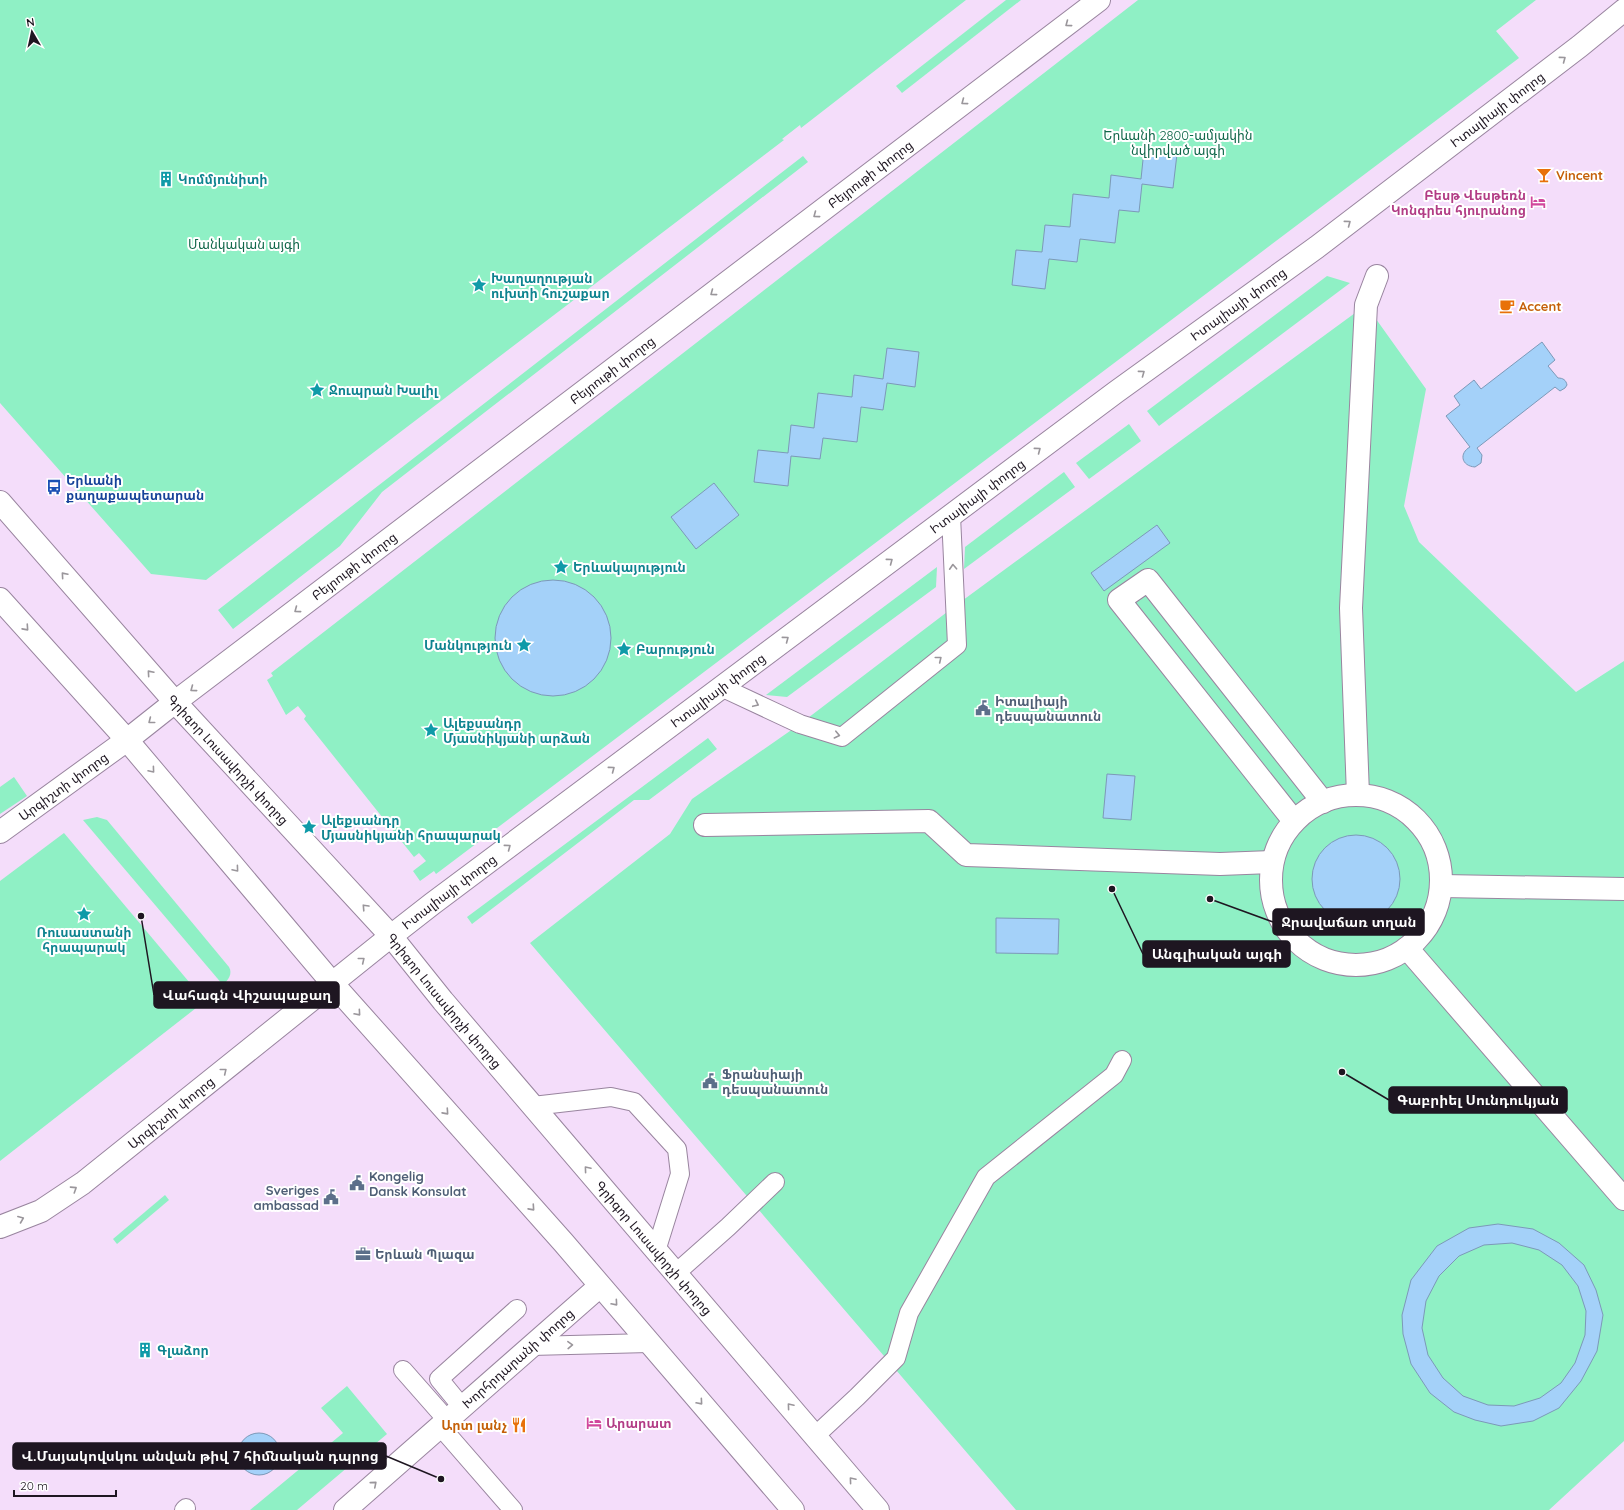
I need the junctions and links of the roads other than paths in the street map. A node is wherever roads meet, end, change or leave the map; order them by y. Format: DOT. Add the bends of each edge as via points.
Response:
graph roads {
  1 [pos="1099,0"];
  2 [pos="1624,10"];
  3 [pos="1377,276"];
  4 [pos="0,502"];
  5 [pos="951,516"];
  6 [pos="0,599"];
  7 [pos="721,688"];
  8 [pos="176,702"];
  9 [pos="127,740"];
  10 [pos="1358,795"];
  11 [pos="1323,802"];
  12 [pos="1294,821"];
  13 [pos="705,825"];
  14 [pos="0,832"];
  15 [pos="1272,862"];
  16 [pos="1442,886"];
  17 [pos="1624,889"];
  18 [pos="391,936"];
  19 [pos="1407,948"];
  20 [pos="332,984"];
  21 [pos="1122,1060"];
  22 [pos="533,1106"];
  23 [pos="776,1182"];
  24 [pos="1624,1199"];
  25 [pos="0,1227"];
  26 [pos="656,1251"];
  27 [pos="676,1273"];
  28 [pos="600,1286"];
  29 [pos="517,1309"];
  30 [pos="649,1342"];
  31 [pos="531,1346"];
  32 [pos="403,1370"];
  33 [pos="450,1418"];
  34 [pos="815,1436"];
  35 [pos="345,1510"];
  36 [pos="513,1510"];
  37 [pos="793,1510"];
  38 [pos="878,1510"];
  1 -- 8 [label="main road, Բեյրութի փողոց, one-way"];
  5 -- 2 [label="main road, Իտալիայի փողոց, one-way" via="1116,392 1317,247"];
  3 -- 10 [label="main road" via="1366,305 1351,608"];
  8 -- 4 [label="main road, Գրիգոր Լուսավորչի փողոց, one-way"];
  7 -- 5 [label="main road, Իտալիայի փողոց, one-way"];
  7 -- 5 [label="lane, one-way" via="800,724 842,737 956,645"];
  6 -- 9 [label="main road, one-way"];
  18 -- 7 [label="main road, Իտալիայի փողոց, one-way"];
  8 -- 9 [label="main road, Բեյրութի փողոց, one-way"];
  18 -- 8 [label="main road, Գրիգոր Լուսավորչի փողոց, one-way"];
  9 -- 14 [label="main road, Արգիշտի փողոց"];
  9 -- 20 [label="main road, one-way"];
  10 -- 11 [label="main road" via="1340,796"];
  10 -- 16 [label="main road" via="1386,800 1410,813 1428,833 1439,858"];
  11 -- 12 [label="main road" via="1307,810"];
  11 -- 12 [label="main road" via="1148,580 1119,600"];
  12 -- 15 [label="main road" via="1281,840"];
  13 -- 15 [label="main road" via="929,821 966,855 1220,864"];
  15 -- 19 [label="main road" via="1271,886 1277,911 1290,934 1309,951 1333,962 1359,965 1384,960"];
  16 -- 17 [label="main road"];
  16 -- 19 [label="main road" via="1436,910 1425,931"];
  20 -- 18 [label="main road, Իտալիայի փողոց, one-way"];
  18 -- 22 [label="main road, Գրիգոր Լուսավորչի փողոց"];
  19 -- 24 [label="main road"];
  25 -- 20 [label="main road, Արգիշտի փողոց, one-way" via="41,1211 83,1183"];
  20 -- 28 [label="main road, one-way"];
  21 -- 34 [label="lane" via="1114,1075 986,1177 909,1313 896,1358"];
  26 -- 22 [label="main road, Գրիգոր Լուսավորչի փողոց, one-way"];
  22 -- 26 [label="lane" via="611,1098 634,1102 677,1149 680,1174"];
  23 -- 27 [label="lane"];
  26 -- 27 [label="main road, Գրիգոր Լուսավորչի փողոց"];
  34 -- 27 [label="main road, Գրիգոր Լուսավորչի փողոց, one-way"];
  28 -- 30 [label="main road, one-way"];
  28 -- 31 [label="main road, Խորհրդարանի փողոց"];
  29 -- 33 [label="lane" via="439,1379"];
  31 -- 30 [label="lane, one-way"];
  30 -- 37 [label="main road, one-way"];
  31 -- 33 [label="main road, Խորհրդարանի փողոց"];
  32 -- 33 [label="lane"];
  35 -- 33 [label="main road, Խորհրդարանի փողոց, one-way"];
  33 -- 36 [label="lane"];
  38 -- 34 [label="main road, Գրիգոր Լուսավորչի փողոց, one-way"];
}
